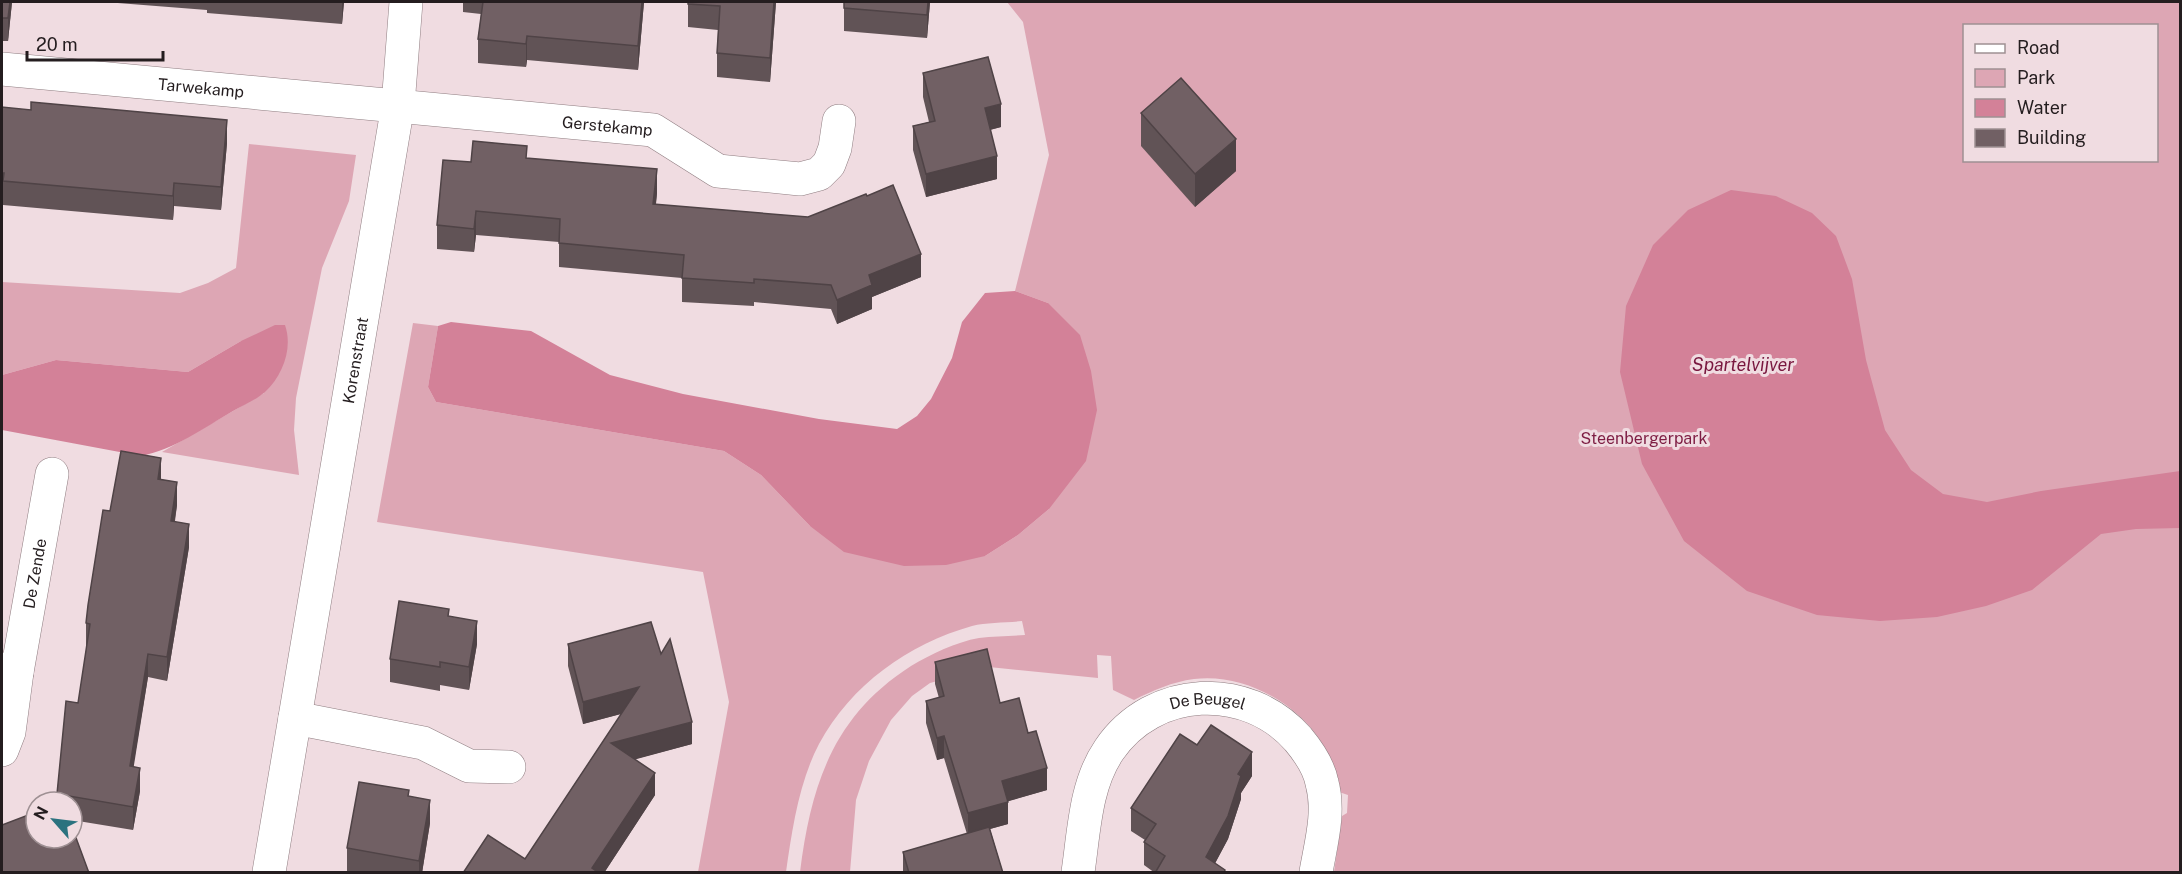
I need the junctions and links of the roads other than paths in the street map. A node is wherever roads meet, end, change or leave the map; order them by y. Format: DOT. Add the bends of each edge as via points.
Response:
graph roads {
  1 [pos="406,2"];
  2 [pos="2,69"];
  3 [pos="398,105"];
  4 [pos="839,121"];
  5 [pos="52,474"];
  6 [pos="9,671"];
  7 [pos="295,718"];
  8 [pos="2,750"];
  9 [pos="509,767"];
  10 [pos="269,873"];
  11 [pos="1078,873"];
  12 [pos="1316,873"];
  1 -- 3 [label="street, Korenstraat"];
  2 -- 3 [label="street, Tarwekamp"];
  3 -- 4 [label="street, Gerstekamp" via="653,130 718,171 800,179 819,174 829,164"];
  3 -- 7 [label="street, Korenstraat"];
  5 -- 6 [label="street, De Zende"];
  6 -- 8 [label="street, De Zende" via="9,732"];
  7 -- 9 [label="street" via="423,743 469,766"];
  7 -- 10 [label="street, Korenstraat"];
  11 -- 12 [label="street, De Beugel" via="1089,801 1109,749 1145,716 1167,705 1210,698 1242,702 1263,711 1304,746 1322,781 1326,808"];
}
